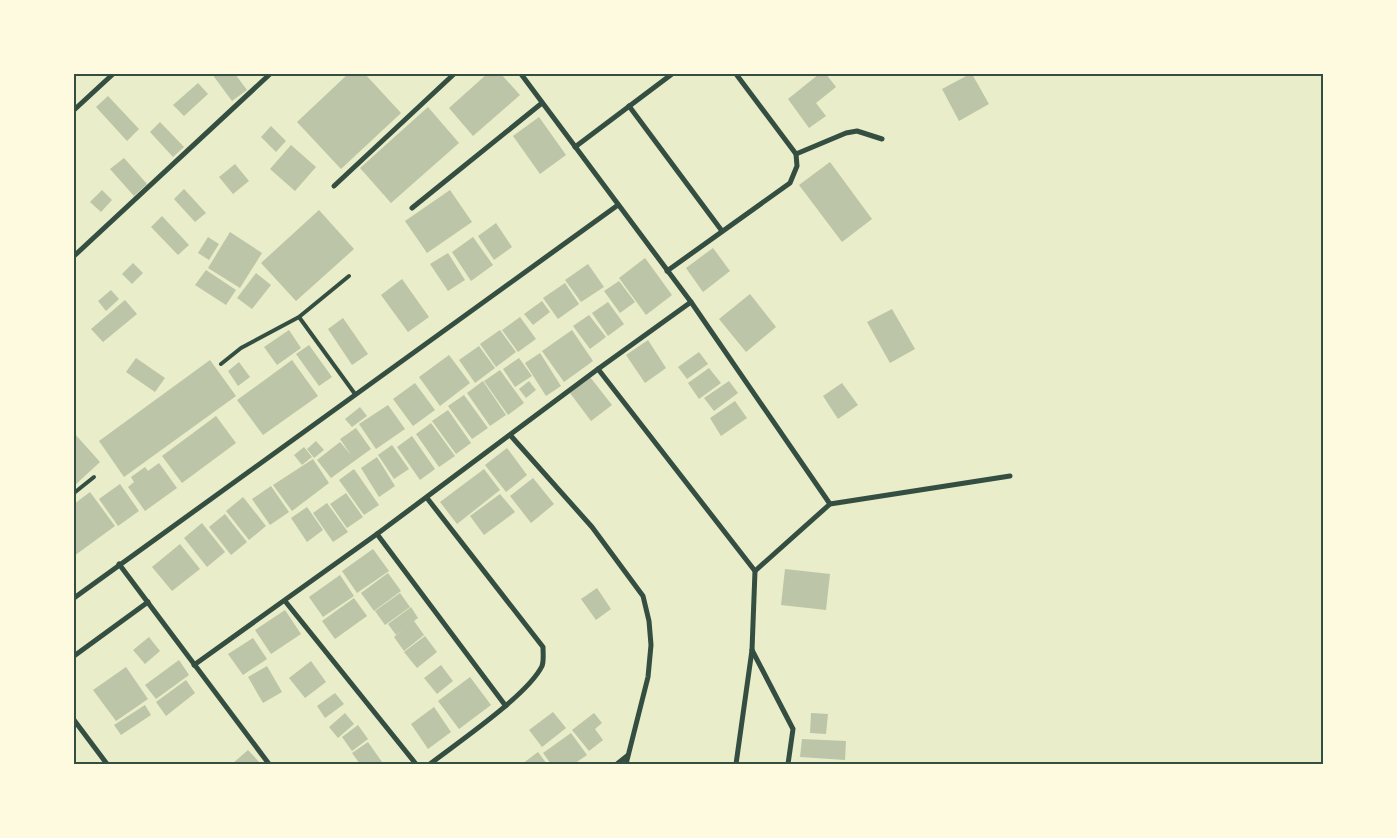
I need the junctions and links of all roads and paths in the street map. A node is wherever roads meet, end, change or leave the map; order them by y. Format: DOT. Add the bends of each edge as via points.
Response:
graph roads {
  1 [pos="113,74"];
  2 [pos="270,74"];
  3 [pos="454,74"];
  4 [pos="521,74"];
  5 [pos="672,74"];
  6 [pos="736,74"];
  7 [pos="542,103"];
  8 [pos="629,106"];
  9 [pos="74,110"];
  10 [pos="882,139"];
  11 [pos="575,147"];
  12 [pos="796,154"];
  13 [pos="334,186"];
  14 [pos="618,205"];
  15 [pos="412,208"];
  16 [pos="722,230"];
  17 [pos="74,256"];
  18 [pos="667,271"];
  19 [pos="349,276"];
  20 [pos="691,302"];
  21 [pos="299,318"];
  22 [pos="221,364"];
  23 [pos="598,369"];
  24 [pos="355,394"];
  25 [pos="510,436"];
  26 [pos="1010,476"];
  27 [pos="94,478"];
  28 [pos="74,493"];
  29 [pos="427,498"];
  30 [pos="830,504"];
  31 [pos="377,534"];
  32 [pos="119,564"];
  33 [pos="755,571"];
  34 [pos="74,598"];
  35 [pos="285,601"];
  36 [pos="148,602"];
  37 [pos="752,650"];
  38 [pos="74,656"];
  39 [pos="194,665"];
  40 [pos="505,705"];
  41 [pos="74,720"];
  42 [pos="627,756"];
  43 [pos="106,764"];
  44 [pos="269,764"];
  45 [pos="416,764"];
  46 [pos="430,764"];
  47 [pos="617,764"];
  48 [pos="626,764"];
  49 [pos="736,764"];
  50 [pos="788,764"];
  1 -- 9 [label="street"];
  2 -- 17 [label="street"];
  3 -- 13 [label="street"];
  4 -- 7 [label="street"];
  5 -- 8 [label="street"];
  6 -- 12 [label="street"];
  7 -- 11 [label="street"];
  7 -- 15 [label="street"];
  8 -- 11 [label="street"];
  8 -- 16 [label="street"];
  10 -- 12 [label="street" via="858,131 846,133"];
  11 -- 14 [label="street"];
  12 -- 16 [label="street" via="797,166 790,183"];
  14 -- 18 [label="street"];
  14 -- 24 [label="street"];
  16 -- 18 [label="street"];
  18 -- 20 [label="street"];
  19 -- 21 [label="lane"];
  20 -- 23 [label="street"];
  20 -- 30 [label="street"];
  21 -- 22 [label="lane" via="241,348"];
  21 -- 24 [label="lane"];
  23 -- 25 [label="street"];
  23 -- 33 [label="street"];
  24 -- 32 [label="street"];
  25 -- 29 [label="street"];
  25 -- 42 [label="street" via="592,527 643,596 650,629 648,678"];
  26 -- 30 [label="street"];
  27 -- 28 [label="lane"];
  29 -- 31 [label="street"];
  29 -- 40 [label="street" via="543,647 543,664 536,677"];
  30 -- 33 [label="street"];
  31 -- 35 [label="street"];
  31 -- 40 [label="street"];
  32 -- 34 [label="street"];
  32 -- 36 [label="street"];
  33 -- 37 [label="street"];
  35 -- 39 [label="street"];
  35 -- 45 [label="street"];
  36 -- 38 [label="street"];
  36 -- 39 [label="street"];
  37 -- 49 [label="street"];
  37 -- 50 [label="street" via="793,729"];
  39 -- 44 [label="street"];
  40 -- 46 [label="street"];
  41 -- 43 [label="street"];
  42 -- 47 [label="street"];
  42 -- 48 [label="street"];
}
